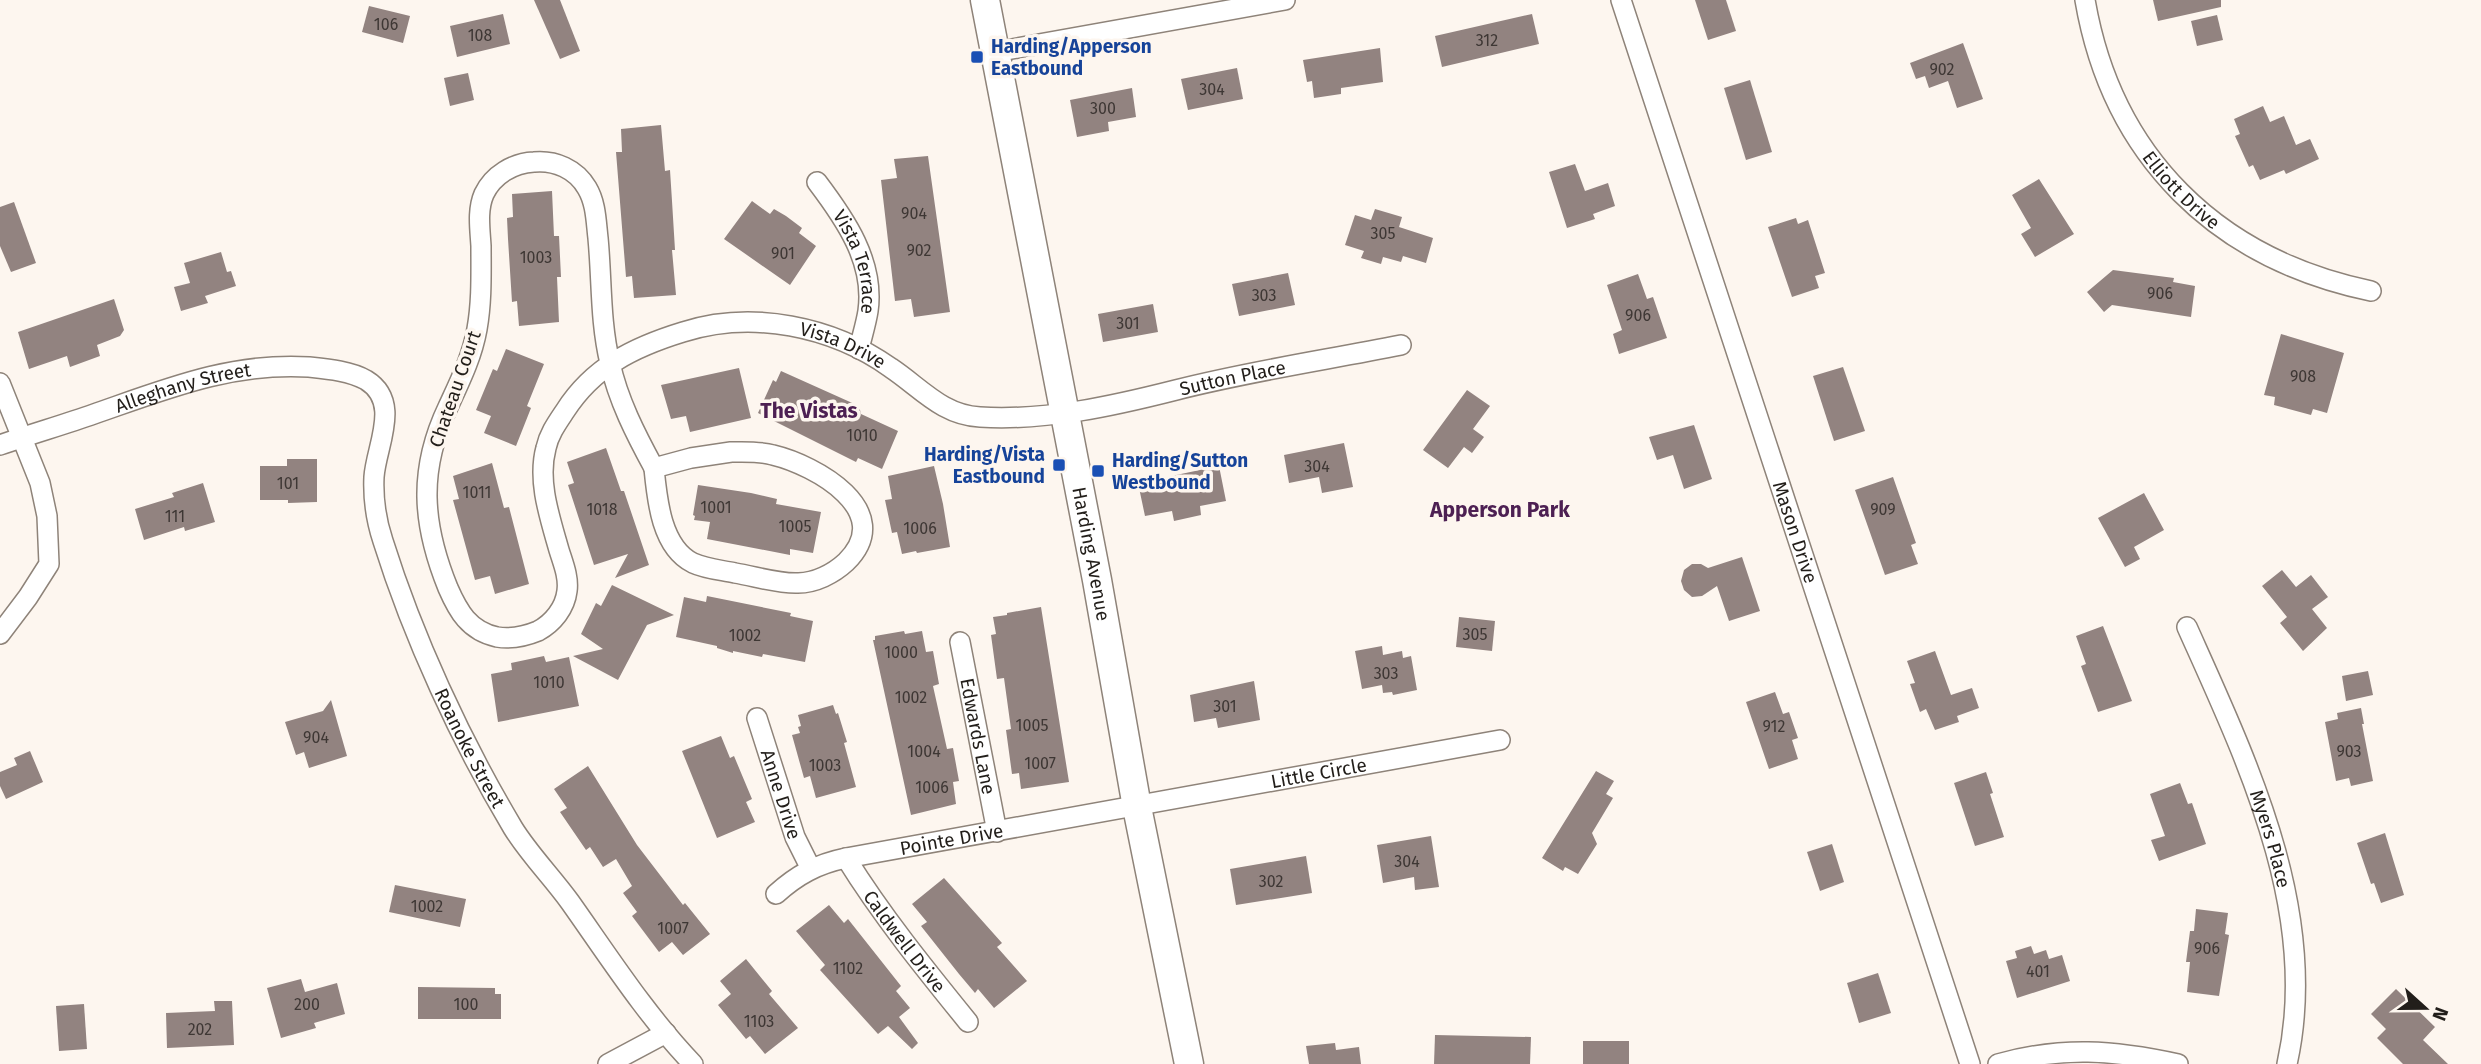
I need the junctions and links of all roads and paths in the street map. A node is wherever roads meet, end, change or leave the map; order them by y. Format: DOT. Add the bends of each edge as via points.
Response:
graph roads {
  1 [pos="985,0"];
  2 [pos="1285,0"];
  3 [pos="1621,0"];
  4 [pos="2085,0"];
  5 [pos="995,52"];
  6 [pos="817,182"];
  7 [pos="2371,291"];
  8 [pos="1401,345"];
  9 [pos="859,348"];
  10 [pos="610,363"];
  11 [pos="0,383"];
  12 [pos="371,384"];
  13 [pos="1064,413"];
  14 [pos="21,438"];
  15 [pos="0,445"];
  16 [pos="654,468"];
  17 [pos="2187,627"];
  18 [pos="0,634"];
  19 [pos="960,642"];
  20 [pos="757,718"];
  21 [pos="1500,740"];
  22 [pos="1137,807"];
  23 [pos="997,832"];
  24 [pos="846,858"];
  25 [pos="811,869"];
  26 [pos="776,894"];
  27 [pos="968,1022"];
  28 [pos="666,1033"];
  29 [pos="608,1064"];
  30 [pos="694,1064"];
  31 [pos="1189,1064"];
  32 [pos="1970,1064"];
  33 [pos="1998,1064"];
  34 [pos="2178,1064"];
  35 [pos="2287,1064"];
  1 -- 5 [label="main road, Harding Avenue"];
  2 -- 5 [label="street"];
  3 -- 32 [label="street, Mason Drive"];
  4 -- 7 [label="street, Elliott Drive" via="2097,51 2119,107 2133,134 2178,190 2224,230 2267,257 2298,271"];
  5 -- 13 [label="main road, Harding Avenue"];
  6 -- 9 [label="street, Vista Terrace" via="841,214 862,258 869,300"];
  8 -- 13 [label="street, Sutton Place"];
  9 -- 10 [label="street, Vista Drive" via="800,327 745,322 690,329 652,341"];
  9 -- 13 [label="street, Vista Drive" via="937,404 967,416"];
  10 -- 10 [label="street, Chateau Court" via="594,208 587,187 557,164 536,162 509,168 485,190 480,206 477,327 468,362 439,427 425,496 438,563 459,612 478,630 496,637 527,635 550,622 565,602 568,581 542,482 544,452 572,400"];
  10 -- 16 [label="street" via="625,410"];
  11 -- 14 [label="street"];
  12 -- 14 [label="street, Alleghany Street" via="352,374 321,368 237,369"];
  12 -- 28 [label="street, Roanoke Street" via="380,394 386,416 374,476 378,524 437,679 514,830"];
  13 -- 22 [label="main road, Harding Avenue"];
  14 -- 15 [label="street, Alleghany Street"];
  14 -- 18 [label="street" via="40,483 49,564"];
  16 -- 16 [label="street" via="731,452 761,452 805,465 833,481 853,503 861,525 858,543 841,566 801,583 690,562 674,547 659,507"];
  17 -- 35 [label="street, Myers Place" via="2255,789 2285,891 2296,980"];
  19 -- 23 [label="street, Edwards Lane"];
  20 -- 25 [label="street, Anne Drive" via="794,837"];
  21 -- 22 [label="street, Little Circle"];
  22 -- 23 [label="street, Pointe Drive"];
  22 -- 31 [label="main road, Harding Avenue"];
  23 -- 24 [label="street, Pointe Drive"];
  24 -- 25 [label="street, Pointe Drive"];
  24 -- 27 [label="street, Caldwell Drive" via="908,949"];
  25 -- 26 [label="street, Pointe Drive"];
  28 -- 29 [label="street"];
  28 -- 30 [label="street, Roanoke Street"];
  33 -- 34 [label="street" via="2046,1053 2085,1051"];
}
